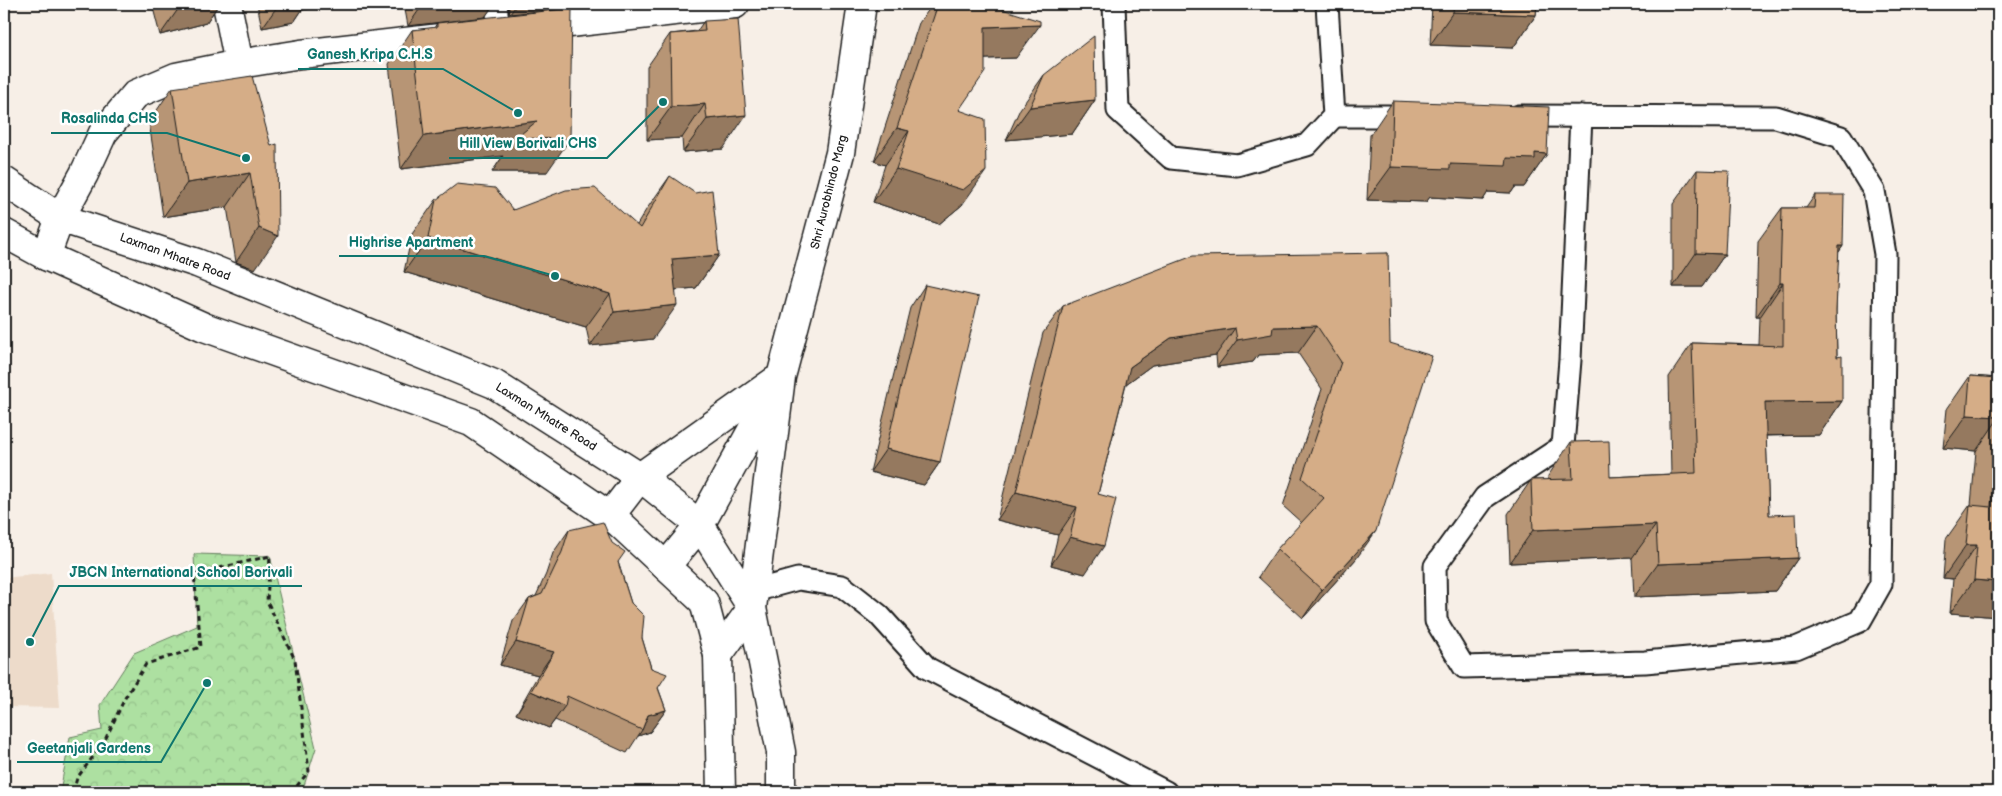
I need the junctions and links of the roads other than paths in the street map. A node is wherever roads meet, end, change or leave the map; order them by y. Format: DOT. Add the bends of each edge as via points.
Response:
graph roads {
  1 [pos="227,4"];
  2 [pos="496,4"];
  3 [pos="735,4"];
  4 [pos="862,4"];
  5 [pos="1114,4"];
  6 [pos="1327,4"];
  7 [pos="479,33"];
  8 [pos="239,64"];
  9 [pos="1334,116"];
  10 [pos="1433,116"];
  11 [pos="1502,116"];
  12 [pos="1581,116"];
  13 [pos="4,181"];
  14 [pos="60,218"];
  15 [pos="4,233"];
  16 [pos="46,256"];
  17 [pos="780,377"];
  18 [pos="640,477"];
  19 [pos="610,516"];
  20 [pos="700,524"];
  21 [pos="666,566"];
  22 [pos="753,599"];
  23 [pos="718,654"];
  24 [pos="721,792"];
  25 [pos="781,792"];
  26 [pos="1166,792"];
  1 -- 8 [label="main road"];
  2 -- 7 [label="lane"];
  3 -- 7 [label="main road"];
  4 -- 17 [label="main road, Shri Aurobhindo Marg" via="840,153"];
  5 -- 9 [label="lane" via="1118,110 1171,158 1237,165 1307,145"];
  6 -- 9 [label="lane"];
  7 -- 8 [label="main road"];
  8 -- 14 [label="main road" via="176,78 136,94 103,133"];
  9 -- 10 [label="lane"];
  11 -- 12 [label="lane"];
  12 -- 12 [label="lane" via="1776,117 1840,137 1874,191 1885,254 1881,584 1860,621 1796,648 1645,662 1464,667 1436,621 1435,566 1485,497 1564,446"];
  13 -- 14 [label="main road, Laxman Mhatre Road"];
  14 -- 16 [label="main road"];
  14 -- 18 [label="main road, Laxman Mhatre Road" via="197,263 494,384"];
  15 -- 16 [label="main road"];
  16 -- 19 [label="main road" via="204,327 472,422"];
  17 -- 18 [label="main road"];
  17 -- 20 [label="main road, Shri Aurobhindo Marg"];
  17 -- 22 [label="main road, Shri Aurobhindo Marg"];
  18 -- 19 [label="main road"];
  18 -- 20 [label="main road, Laxman Mhatre Road"];
  19 -- 21 [label="main road"];
  20 -- 21 [label="main road, Shri Aurobhindo Marg"];
  20 -- 22 [label="main road, Laxman Mhatre Road"];
  21 -- 23 [label="main road" via="704,602"];
  22 -- 23 [label="main road, Shri Aurobhindo Marg"];
  22 -- 25 [label="main road, Laxman Mhatre Road" via="781,752"];
  22 -- 26 [label="lane" via="798,579 842,586 879,615 927,668"];
  23 -- 24 [label="main road"];
}
